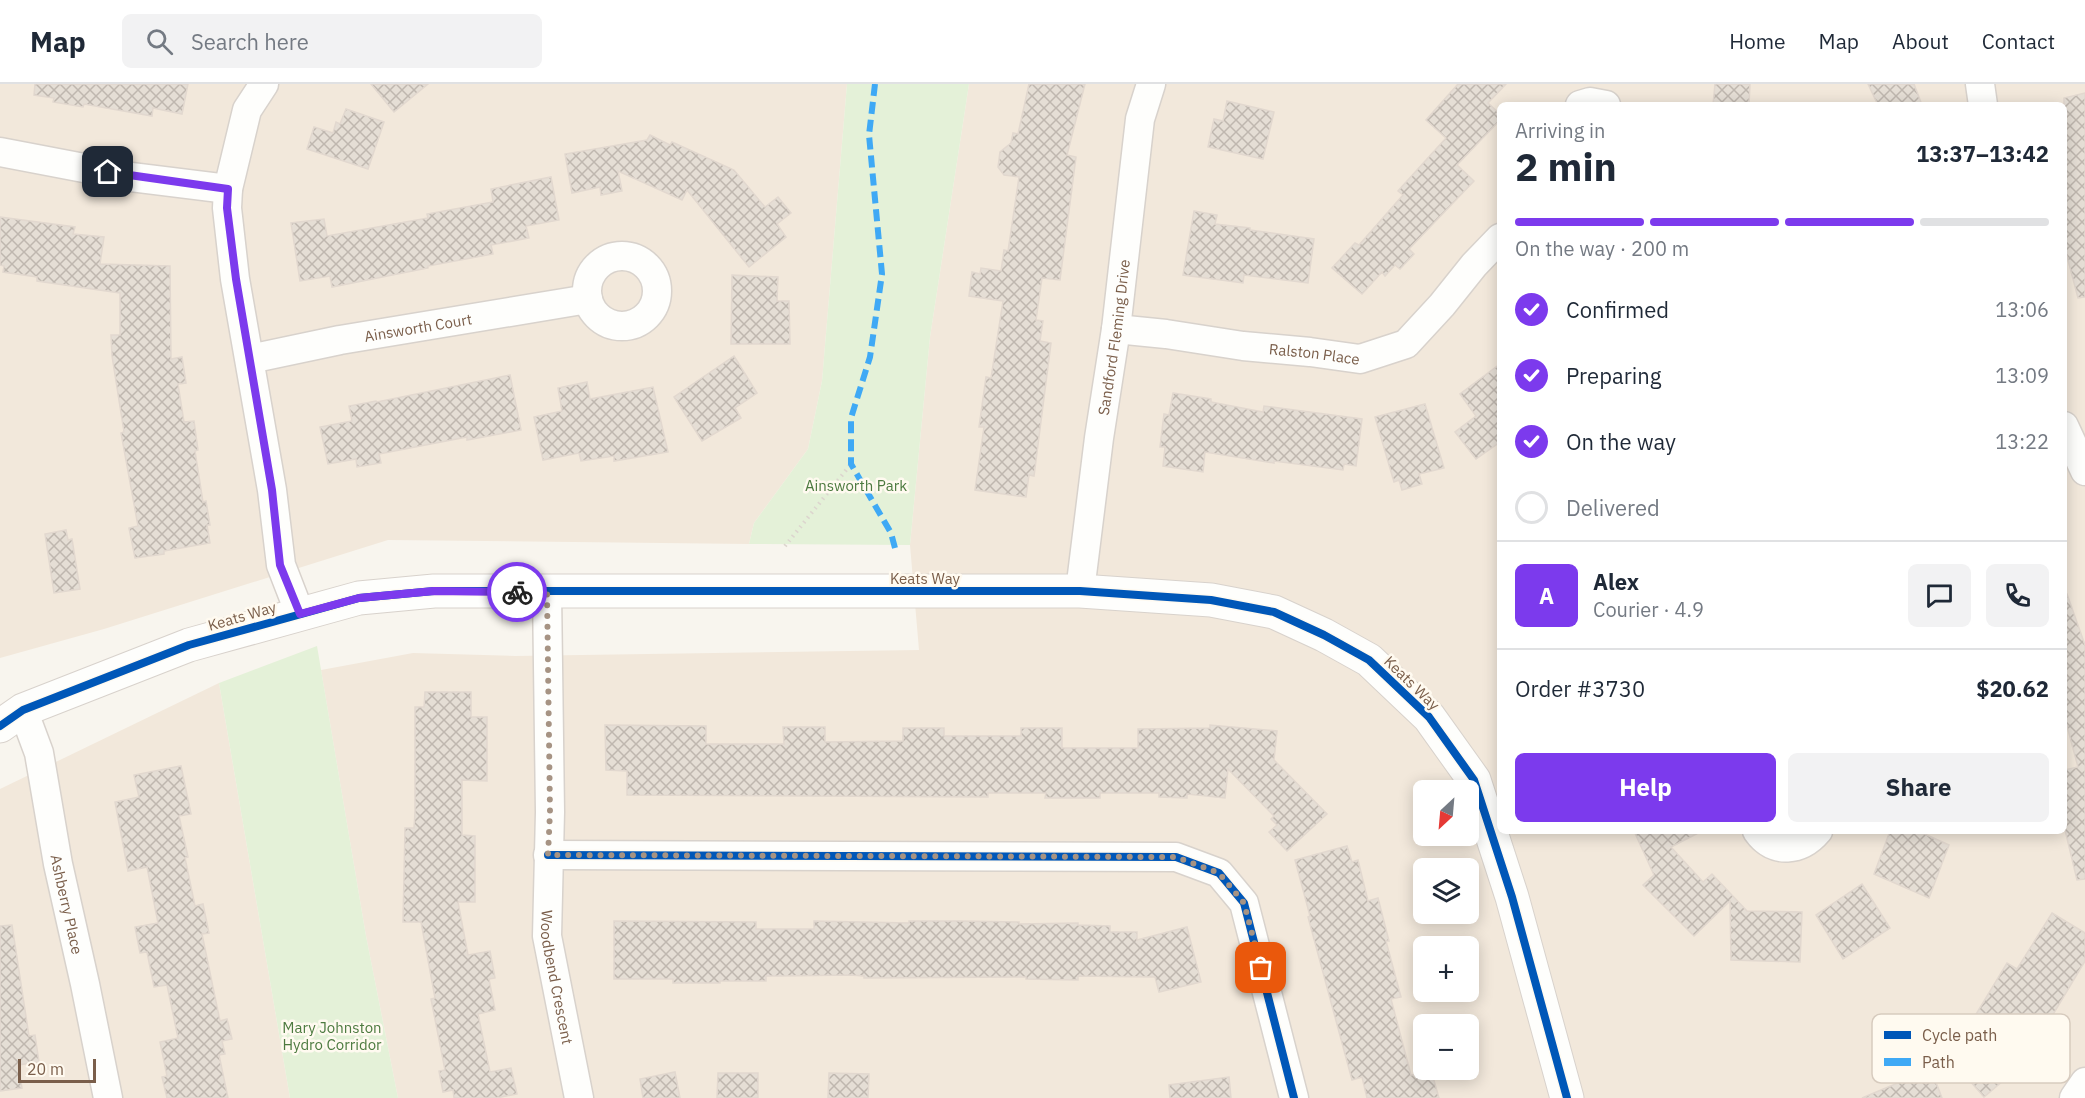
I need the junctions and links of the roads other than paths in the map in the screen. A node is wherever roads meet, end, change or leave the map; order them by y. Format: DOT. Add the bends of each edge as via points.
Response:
graph roads {
  1 [pos="264,84"];
  2 [pos="1151,84"];
  3 [pos="1980,84"];
  4 [pos="1983,102"];
  5 [pos="0,152"];
  6 [pos="228,189"];
  7 [pos="1497,241"];
  8 [pos="588,299"];
  9 [pos="1116,329"];
  10 [pos="250,359"];
  11 [pos="2067,432"];
  12 [pos="2085,471"];
  13 [pos="1080,591"];
  14 [pos="547,592"];
  15 [pos="300,614"];
  16 [pos="8,716"];
  17 [pos="1759,834"];
  18 [pos="1815,834"];
  19 [pos="548,855"];
  20 [pos="2085,1082"];
  21 [pos="108,1098"];
  22 [pos="579,1098"];
  23 [pos="1294,1098"];
  24 [pos="1567,1098"];
  25 [pos="2074,1098"];
  1 -- 6 [label="street" via="247,110"];
  2 -- 9 [label="street, Sandford Fleming Drive" via="1140,119"];
  3 -- 4 [label="street"];
  5 -- 6 [label="street" via="131,177"];
  6 -- 10 [label="street" via="236,279"];
  7 -- 9 [label="street, Ralston Place" via="1406,344 1360,359"];
  8 -- 10 [label="street, Ainsworth Court" via="351,338"];
  9 -- 13 [label="street, Sandford Fleming Drive"];
  10 -- 15 [label="street" via="280,565"];
  11 -- 12 [label="street"];
  13 -- 14 [label="street, Keats Way"];
  13 -- 24 [label="street, Keats Way" via="1211,600 1274,612 1369,660 1429,717 1474,780 1512,897"];
  14 -- 15 [label="street, Keats Way" via="434,591 359,598"];
  14 -- 19 [label="street, Woodbend Crescent"];
  15 -- 16 [label="street, Keats Way" via="189,645"];
  16 -- 21 [label="street, Ashberry Place" via="39,753 58,864"];
  17 -- 18 [label="street" via="1785,848 1797,847"];
  19 -- 22 [label="street, Woodbend Crescent" via="547,936"];
  19 -- 23 [label="street" via="1176,857 1219,873 1244,903"];
  20 -- 25 [label="street"];
}
